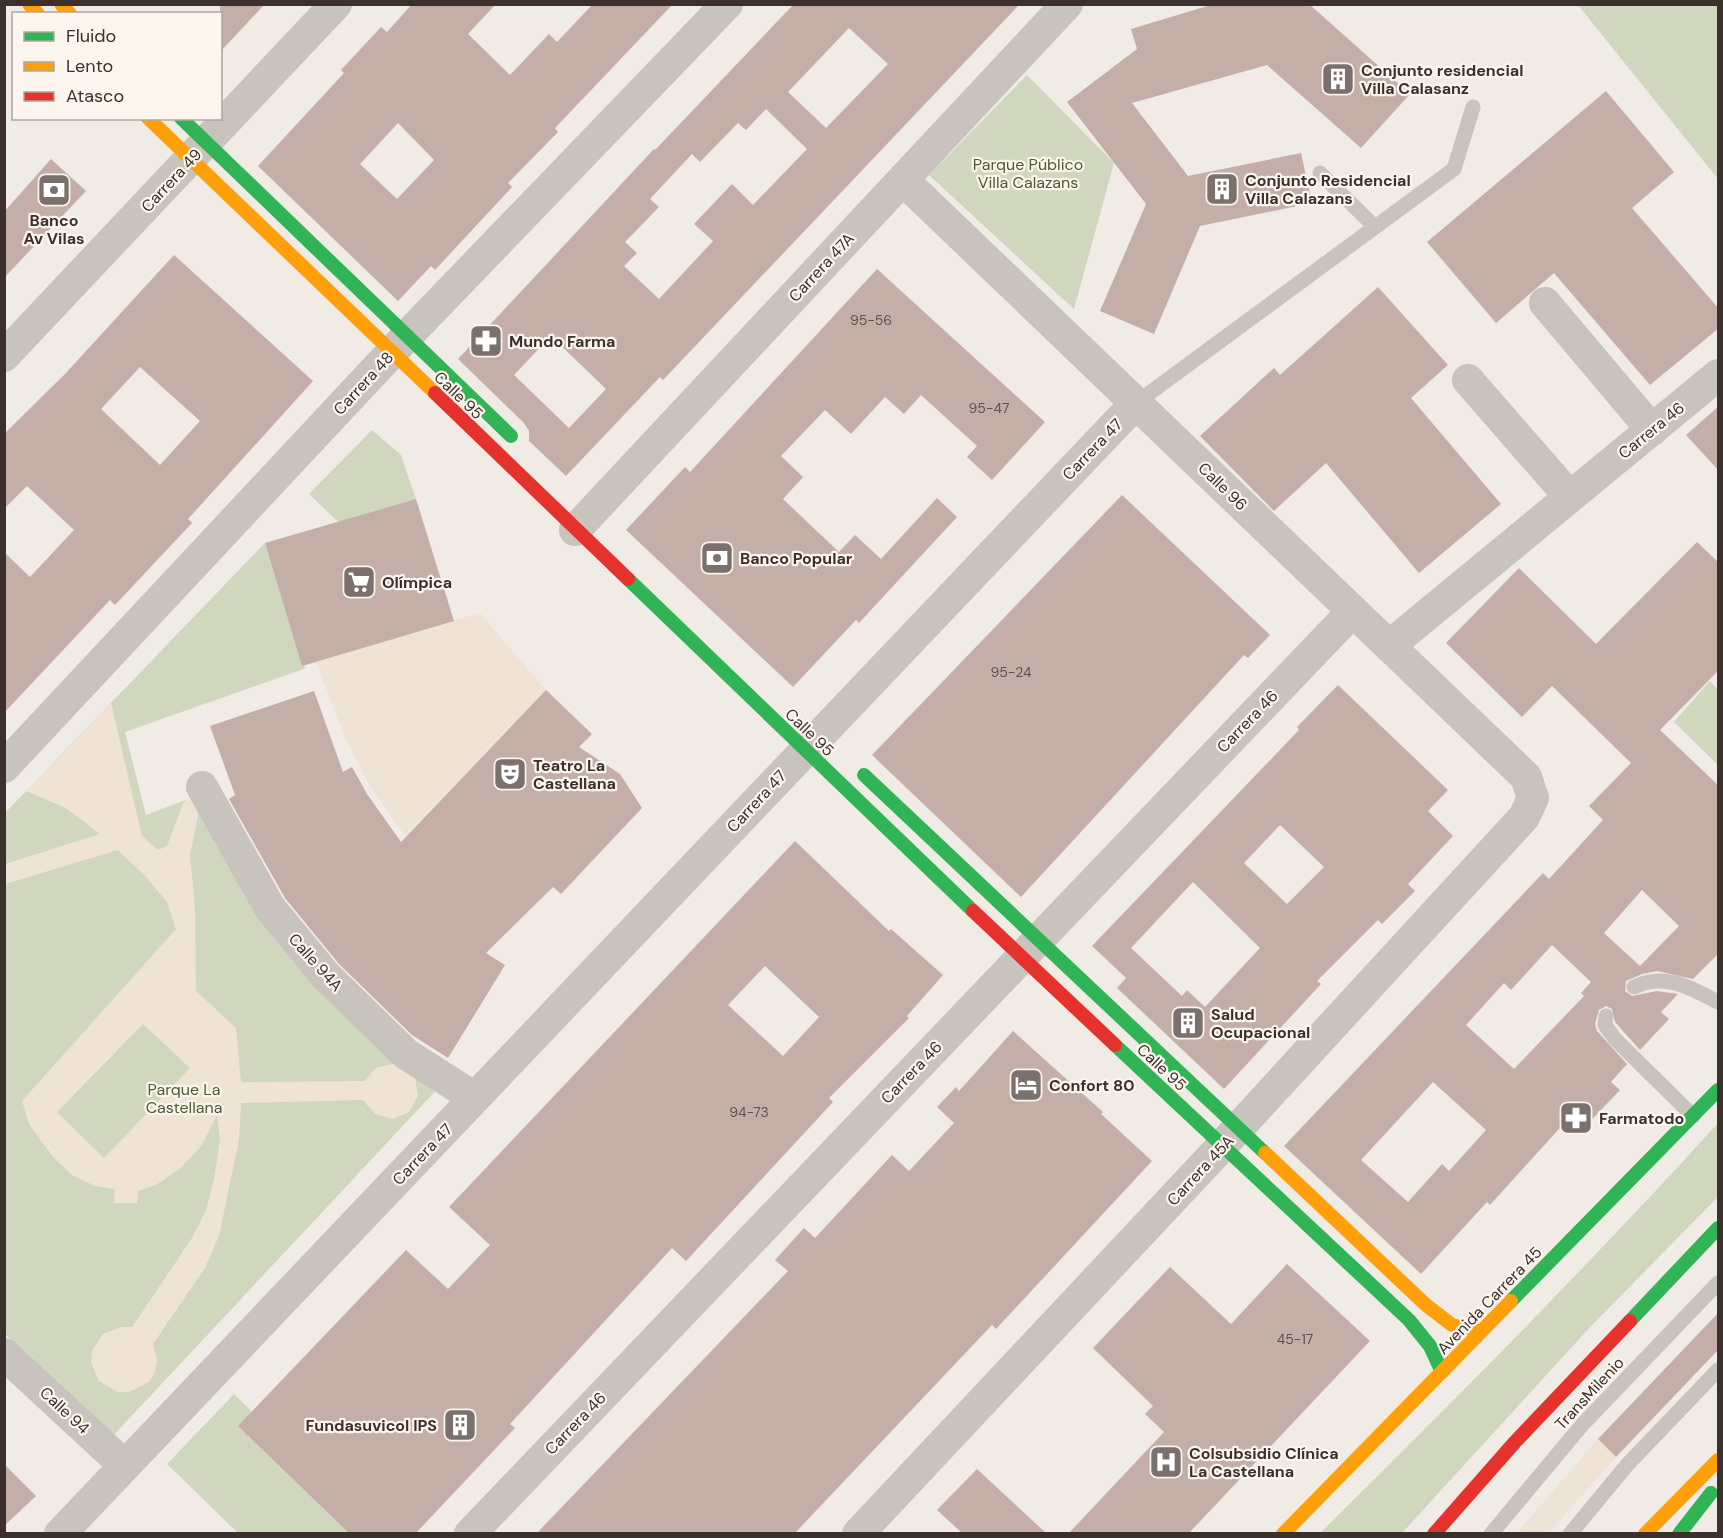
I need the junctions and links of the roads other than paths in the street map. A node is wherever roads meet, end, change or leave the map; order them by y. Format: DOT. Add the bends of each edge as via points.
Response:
graph roads {
  1 [pos="336,4"];
  2 [pos="727,4"];
  3 [pos="1067,4"];
  4 [pos="1473,107"];
  5 [pos="151,120"];
  6 [pos="183,120"];
  7 [pos="199,151"];
  8 [pos="1320,173"];
  9 [pos="903,180"];
  10 [pos="1375,227"];
  11 [pos="1545,303"];
  12 [pos="399,344"];
  13 [pos="4,356"];
  14 [pos="1719,375"];
  15 [pos="1468,380"];
  16 [pos="1136,403"];
  17 [pos="1652,430"];
  18 [pos="525,449"];
  19 [pos="1570,497"];
  20 [pos="587,518"];
  21 [pos="1353,611"];
  22 [pos="1389,646"];
  23 [pos="816,738"];
  24 [pos="852,764"];
  25 [pos="4,767"];
  26 [pos="202,787"];
  27 [pos="1533,798"];
  28 [pos="1030,948"];
  29 [pos="1634,987"];
  30 [pos="1719,1002"];
  31 [pos="1606,1016"];
  32 [pos="1719,1090"];
  33 [pos="475,1098"];
  34 [pos="1693,1116"];
  35 [pos="1230,1137"];
  36 [pos="1719,1228"];
  37 [pos="1719,1283"];
  38 [pos="1481,1331"];
  39 [pos="4,1354"];
  40 [pos="1719,1370"];
  41 [pos="1442,1372"];
  42 [pos="1719,1460"];
  43 [pos="125,1466"];
  44 [pos="1719,1484"];
  45 [pos="60,1533"];
  46 [pos="470,1533"];
  47 [pos="858,1533"];
  48 [pos="1283,1533"];
  49 [pos="1434,1533"];
  50 [pos="1491,1533"];
  51 [pos="1570,1533"];
  52 [pos="1645,1533"];
  53 [pos="1679,1533"];
  1 -- 7 [label="street, Carrera 49"];
  2 -- 12 [label="street, Carrera 48"];
  3 -- 9 [label="street, Carrera 47A"];
  4 -- 10 [label="lane, Carrera 47" via="1454,169"];
  5 -- 7 [label="main road, Calle 95"];
  6 -- 7 [label="main road, Calle 95"];
  7 -- 12 [label="main road, Calle 95"];
  7 -- 12 [label="main road, Calle 95"];
  7 -- 13 [label="street, Carrera 49"];
  8 -- 10 [label="lane"];
  9 -- 16 [label="street, Calle 96"];
  9 -- 20 [label="street, Carrera 47A"];
  10 -- 16 [label="lane, Carrera 47"];
  11 -- 17 [label="street"];
  12 -- 18 [label="main road, Calle 95"];
  12 -- 20 [label="main road, Calle 95"];
  12 -- 25 [label="street, Carrera 48"];
  14 -- 17 [label="street, Carrera 46"];
  15 -- 19 [label="street"];
  16 -- 21 [label="street, Calle 96"];
  16 -- 23 [label="street, Carrera 47"];
  17 -- 19 [label="street, Carrera 46"];
  19 -- 22 [label="street, Carrera 46"];
  20 -- 23 [label="main road, Calle 95"];
  21 -- 22 [label="street, Calle 96"];
  21 -- 28 [label="street, Carrera 46"];
  22 -- 27 [label="street, Calle 96" via="1526,777"];
  23 -- 28 [label="main road, Calle 95"];
  23 -- 33 [label="street, Carrera 47"];
  24 -- 28 [label="main road, Calle 95"];
  26 -- 33 [label="street, Calle 94A" via="270,908 326,976 406,1054"];
  27 -- 35 [label="street, Carrera 45A" via="1524,817"];
  28 -- 35 [label="main road, Calle 95"];
  28 -- 35 [label="main road, Calle 95"];
  28 -- 46 [label="street, Carrera 46"];
  29 -- 30 [label="lane" via="1646,981 1673,982"];
  31 -- 34 [label="lane" via="1605,1025 1615,1039"];
  32 -- 34 [label="main road, Avenida Carrera 45"];
  33 -- 43 [label="street, Carrera 47"];
  34 -- 38 [label="main road, Avenida Carrera 45"];
  35 -- 38 [label="main road, Calle 95" via="1438,1316 1458,1327"];
  35 -- 41 [label="main road, Calle 95" via="1409,1320 1430,1346"];
  35 -- 47 [label="street, Carrera 45A"];
  36 -- 49 [label="main road"];
  37 -- 50 [label="lane, TransMilenio" via="1582,1425"];
  38 -- 41 [label="main road, Avenida Carrera 45"];
  39 -- 43 [label="street, Calle 94"];
  40 -- 51 [label="lane" via="1627,1466"];
  41 -- 48 [label="main road, Avenida Carrera 45"];
  42 -- 52 [label="main road"];
  43 -- 45 [label="street, Carrera 47"];
  44 -- 53 [label="main road"];
}
